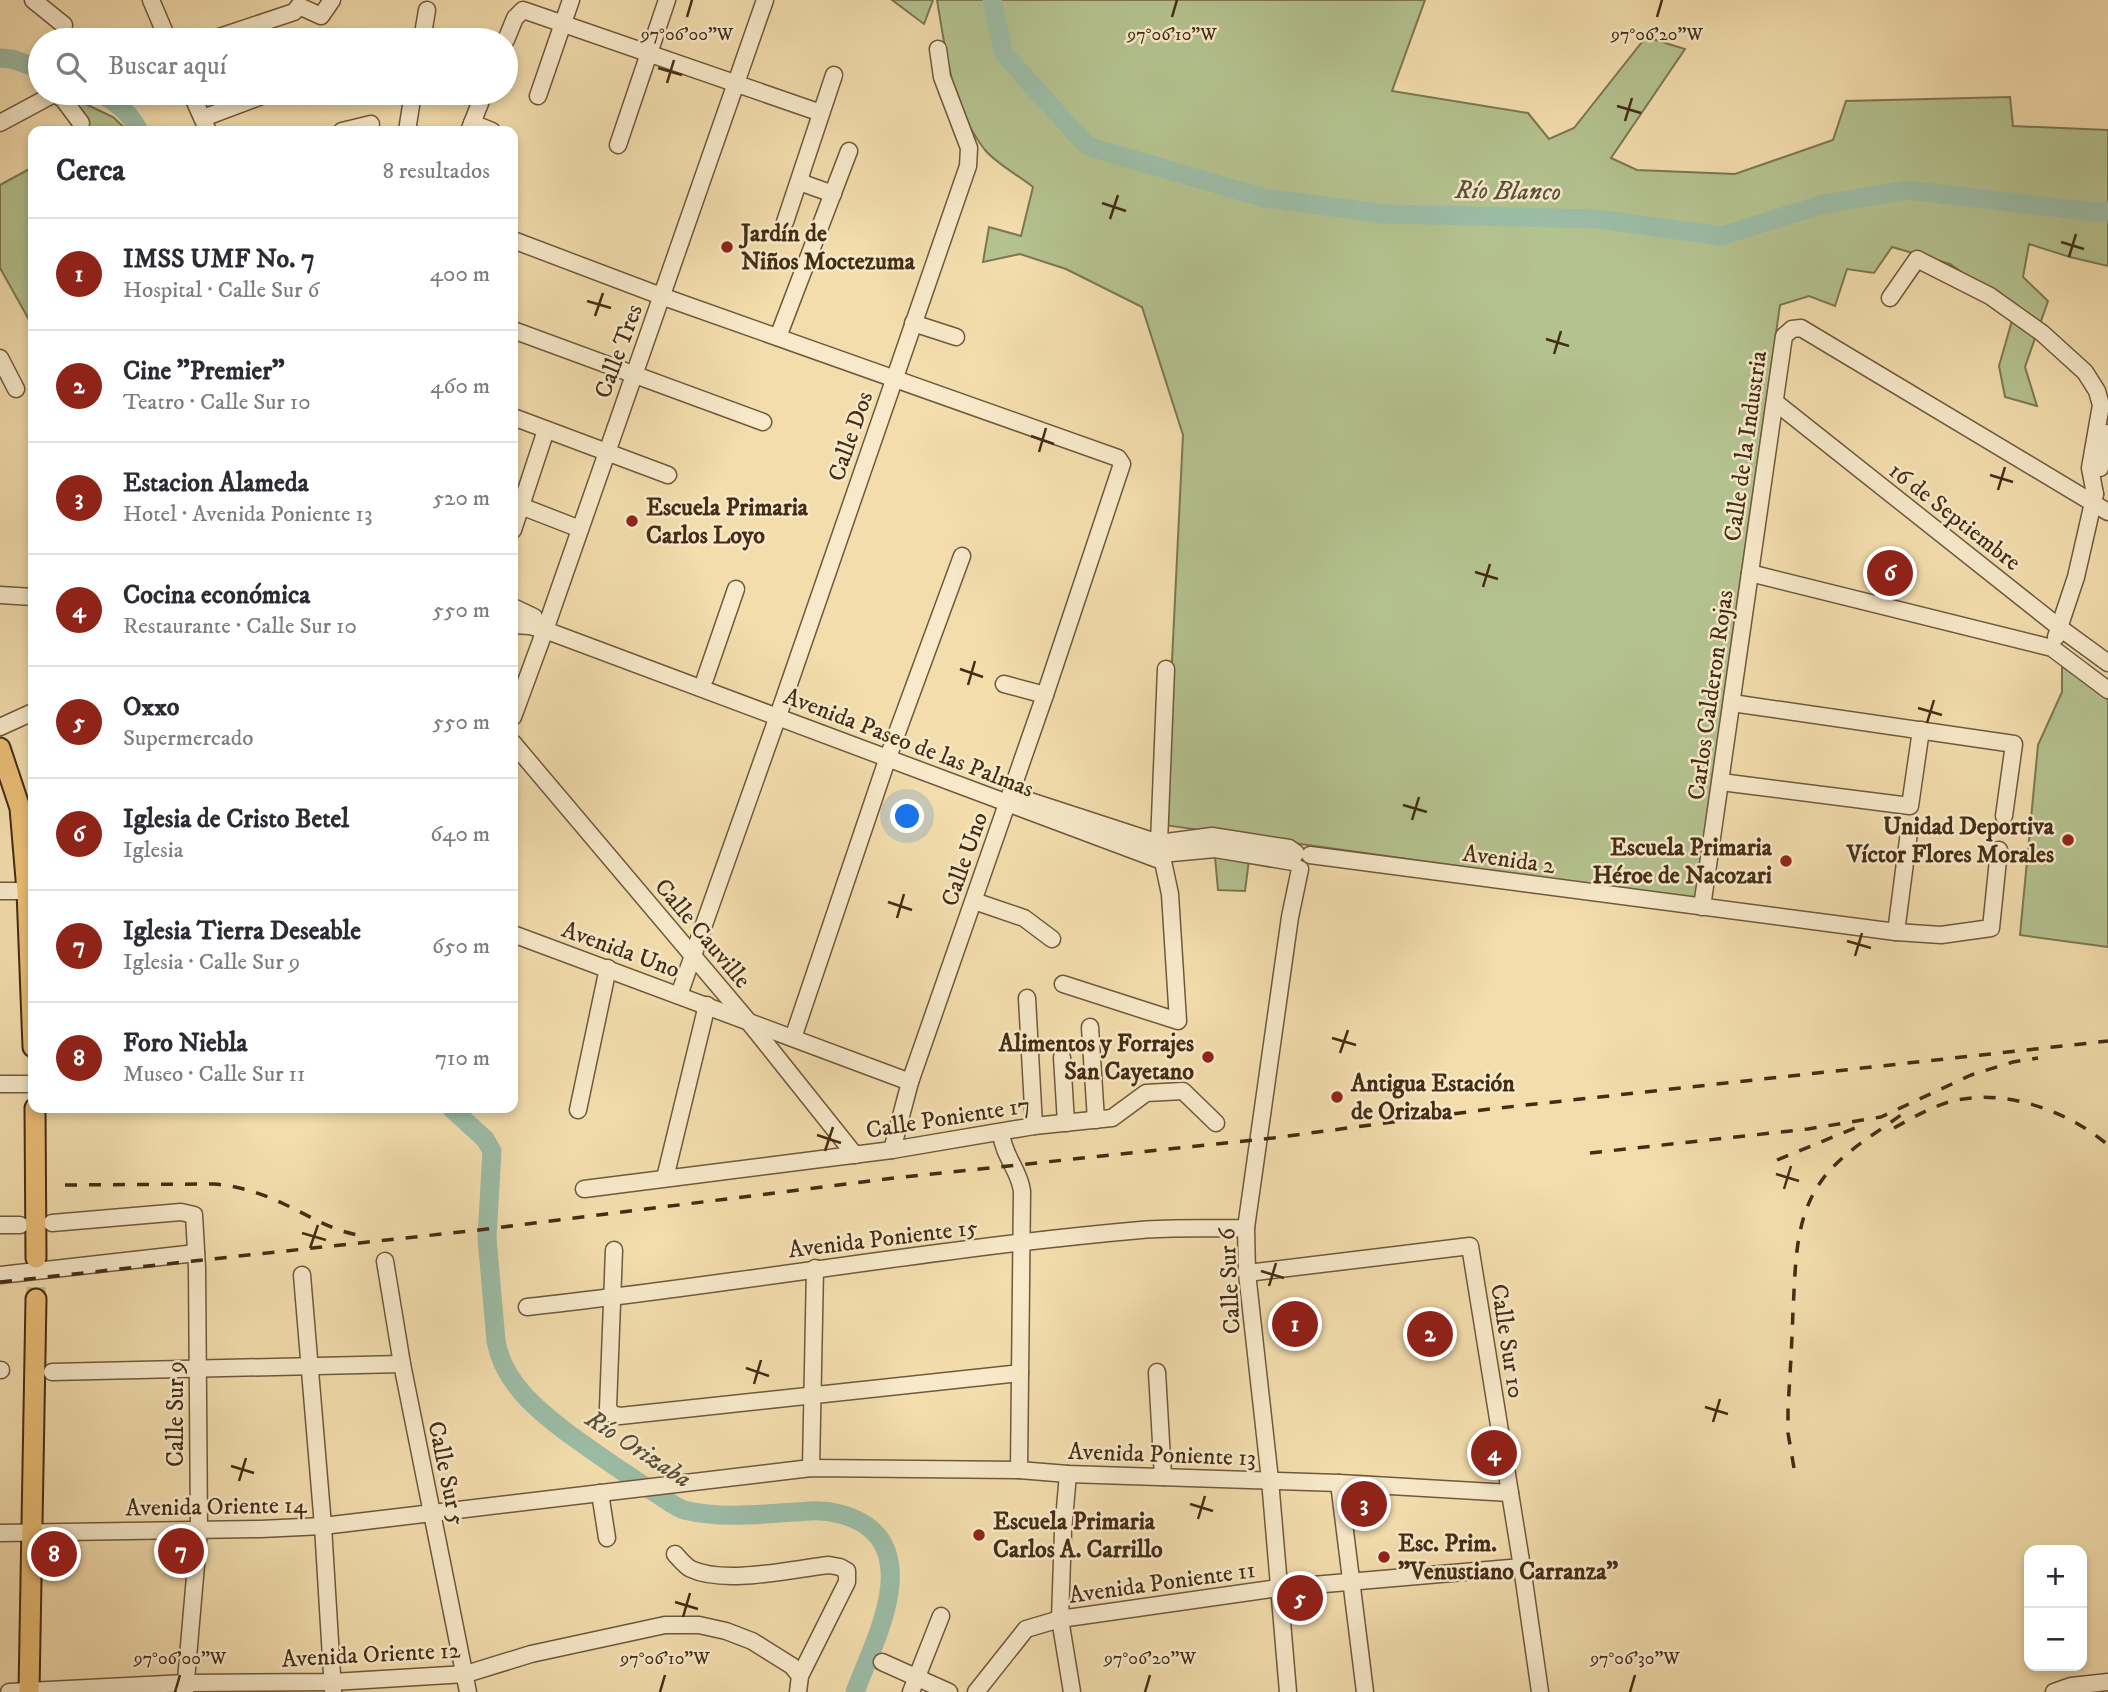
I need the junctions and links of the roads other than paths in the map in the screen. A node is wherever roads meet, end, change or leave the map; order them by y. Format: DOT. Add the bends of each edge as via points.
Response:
graph roads {
  1 [pos="33,0"];
  2 [pos="151,0"];
  3 [pos="332,0"];
  4 [pos="571,0"];
  5 [pos="667,0"];
  6 [pos="765,0"];
  7 [pos="298,3"];
  8 [pos="427,10"];
  9 [pos="562,23"];
  10 [pos="64,25"];
  11 [pos="163,28"];
  12 [pos="246,28"];
  13 [pos="424,28"];
  14 [pos="510,28"];
  15 [pos="938,49"];
  16 [pos="648,55"];
  17 [pos="834,75"];
  18 [pos="735,84"];
  19 [pos="538,96"];
  20 [pos="37,105"];
  21 [pos="66,105"];
  22 [pos="196,105"];
  23 [pos="246,105"];
  24 [pos="411,105"];
  25 [pos="479,105"];
  26 [pos="821,113"];
  27 [pos="0,122"];
  28 [pos="81,123"];
  29 [pos="205,125"];
  30 [pos="408,126"];
  31 [pos="470,126"];
  32 [pos="618,145"];
  33 [pos="849,151"];
  34 [pos="800,179"];
  35 [pos="833,194"];
  36 [pos="785,222"];
  37 [pos="518,242"];
  38 [pos="661,296"];
  39 [pos="1890,299"];
  40 [pos="913,323"];
  41 [pos="518,332"];
  42 [pos="779,337"];
  43 [pos="956,337"];
  44 [pos="0,358"];
  45 [pos="633,375"];
  46 [pos="893,379"];
  47 [pos="16,389"];
  48 [pos="1775,402"];
  49 [pos="518,419"];
  50 [pos="763,422"];
  51 [pos="546,430"];
  52 [pos="2108,433"];
  53 [pos="607,452"];
  54 [pos="668,475"];
  55 [pos="2094,498"];
  56 [pos="518,502"];
  57 [pos="518,505"];
  58 [pos="2108,512"];
  59 [pos="580,529"];
  60 [pos="962,556"];
  61 [pos="1750,573"];
  62 [pos="736,589"];
  63 [pos="0,595"];
  64 [pos="28,597"];
  65 [pos="0,605"];
  66 [pos="28,607"];
  67 [pos="518,610"];
  68 [pos="518,617"];
  69 [pos="542,622"];
  70 [pos="518,625"];
  71 [pos="2060,628"];
  72 [pos="2052,648"];
  73 [pos="2108,663"];
  74 [pos="1166,669"];
  75 [pos="705,679"];
  76 [pos="1004,684"];
  77 [pos="2108,690"];
  78 [pos="1045,695"];
  79 [pos="518,701"];
  80 [pos="1732,703"];
  81 [pos="779,712"];
  82 [pos="28,714"];
  83 [pos="0,727"];
  84 [pos="1921,730"];
  85 [pos="0,748"];
  86 [pos="518,749"];
  87 [pos="889,756"];
  88 [pos="1721,782"];
  89 [pos="1009,799"];
  90 [pos="2004,816"];
  91 [pos="1909,832"];
  92 [pos="1160,848"];
  93 [pos="1999,850"];
  94 [pos="1299,860"];
  95 [pos="0,891"];
  96 [pos="27,891"];
  97 [pos="974,901"];
  98 [pos="1702,907"];
  99 [pos="28,917"];
  100 [pos="1896,932"];
  101 [pos="518,936"];
  102 [pos="1052,939"];
  103 [pos="694,956"];
  104 [pos="608,968"];
  105 [pos="1063,984"];
  106 [pos="679,995"];
  107 [pos="1027,998"];
  108 [pos="707,1005"];
  109 [pos="748,1021"];
  110 [pos="1090,1027"];
  111 [pos="793,1038"];
  112 [pos="1062,1057"];
  113 [pos="910,1082"];
  114 [pos="0,1084"];
  115 [pos="28,1084"];
  116 [pos="578,1110"];
  117 [pos="35,1113"];
  118 [pos="1096,1120"];
  119 [pos="1066,1123"];
  120 [pos="1216,1123"];
  121 [pos="1034,1126"];
  122 [pos="1001,1133"];
  123 [pos="892,1150"];
  124 [pos="855,1155"];
  125 [pos="665,1178"];
  126 [pos="584,1189"];
  127 [pos="52,1223"];
  128 [pos="0,1225"];
  129 [pos="20,1225"];
  130 [pos="1246,1228"];
  131 [pos="1022,1244"];
  132 [pos="614,1250"];
  133 [pos="197,1257"];
  134 [pos="36,1258"];
  135 [pos="386,1261"];
  136 [pos="815,1268"];
  137 [pos="1247,1273"];
  138 [pos="0,1275"];
  139 [pos="302,1275"];
  140 [pos="613,1298"];
  141 [pos="36,1299"];
  142 [pos="527,1307"];
  143 [pos="402,1364"];
  144 [pos="310,1366"];
  145 [pos="198,1370"];
  146 [pos="52,1372"];
  147 [pos="1157,1372"];
  148 [pos="1020,1373"];
  149 [pos="812,1397"];
  150 [pos="811,1468"];
  151 [pos="1019,1470"];
  152 [pos="1068,1474"];
  153 [pos="1163,1477"];
  154 [pos="1270,1480"];
  155 [pos="1339,1483"];
  156 [pos="600,1493"];
  157 [pos="1510,1493"];
  158 [pos="432,1515"];
  159 [pos="323,1526"];
  160 [pos="199,1530"];
  161 [pos="34,1532"];
  162 [pos="0,1533"];
  163 [pos="607,1538"];
  164 [pos="675,1554"];
  165 [pos="1522,1567"];
  166 [pos="1353,1582"];
  167 [pos="1278,1588"];
  168 [pos="942,1616"];
  169 [pos="1060,1619"];
  170 [pos="882,1662"];
  171 [pos="466,1674"];
  172 [pos="2108,1682"];
  173 [pos="799,1684"];
  174 [pos="914,1685"];
  175 [pos="185,1687"];
  176 [pos="333,1687"];
  177 [pos="9,1692"];
  178 [pos="29,1692"];
  179 [pos="468,1692"];
  180 [pos="949,1692"];
  181 [pos="976,1692"];
  182 [pos="1072,1692"];
  183 [pos="1288,1692"];
  184 [pos="1365,1692"];
  185 [pos="1540,1692"];
  186 [pos="2054,1692"];
  1 -- 10 [label="street"];
  2 -- 11 [label="street"];
  3 -- 7 [label="street" via="321,16"];
  4 -- 9 [label="street"];
  5 -- 16 [label="street"];
  6 -- 18 [label="street, Calle Tres"];
  7 -- 12 [label="street" via="294,12"];
  8 -- 13 [label="street"];
  9 -- 14 [label="street" via="523,10"];
  9 -- 16 [label="street"];
  9 -- 19 [label="street"];
  15 -- 40 [label="street, Calle Dos" via="942,77 970,156"];
  16 -- 18 [label="street"];
  16 -- 32 [label="street"];
  17 -- 26 [label="street"];
  18 -- 26 [label="street"];
  18 -- 38 [label="street, Calle Tres"];
  20 -- 27 [label="street"];
  21 -- 28 [label="street"];
  22 -- 29 [label="street"];
  23 -- 29 [label="street"];
  24 -- 30 [label="street"];
  25 -- 31 [label="street"];
  26 -- 34 [label="street"];
  33 -- 35 [label="street"];
  34 -- 35 [label="street"];
  34 -- 36 [label="street"];
  35 -- 42 [label="street"];
  37 -- 38 [label="street"];
  38 -- 42 [label="street"];
  38 -- 45 [label="street, Calle Tres"];
  39 -- 55 [label="street" via="1917,259 1990,296 2042,333 2085,372 2101,405 2090,468"];
  40 -- 43 [label="street"];
  40 -- 46 [label="street, Calle Dos"];
  41 -- 45 [label="street"];
  42 -- 46 [label="street"];
  44 -- 47 [label="street"];
  45 -- 50 [label="street"];
  45 -- 53 [label="street, Calle Tres"];
  46 -- 78 [label="street, Calle Uno" via="1118,458 1122,464"];
  46 -- 81 [label="street, Calle Dos"];
  48 -- 55 [label="street, Calle de la Industria" via="1784,335 1801,328"];
  48 -- 61 [label="street, Calle de la Industria"];
  48 -- 71 [label="street, 16 de Septiembre"];
  49 -- 51 [label="street"];
  51 -- 53 [label="street"];
  51 -- 56 [label="street"];
  52 -- 55 [label="street"];
  53 -- 54 [label="street"];
  53 -- 59 [label="street, Calle Tres"];
  55 -- 58 [label="street"];
  55 -- 71 [label="street"];
  57 -- 59 [label="street"];
  59 -- 69 [label="street, Calle Tres"];
  60 -- 87 [label="street" via="963,577"];
  61 -- 72 [label="street"];
  61 -- 80 [label="street, Carlos Calderon Rojas"];
  62 -- 75 [label="street"];
  63 -- 64 [label="street"];
  65 -- 66 [label="street"];
  67 -- 69 [label="street"];
  68 -- 69 [label="street, Avenida Paseo de las Palmas"];
  69 -- 70 [label="street, Avenida Paseo de las Palmas"];
  69 -- 75 [label="street, Avenida Paseo de las Palmas"];
  69 -- 79 [label="street, Calle Tres"];
  69 -- 81 [label="street, Avenida Paseo de las Palmas"];
  71 -- 72 [label="street"];
  71 -- 73 [label="street, 16 de Septiembre"];
  72 -- 77 [label="street"];
  74 -- 92 [label="street"];
  75 -- 81 [label="street, Avenida Paseo de las Palmas"];
  76 -- 78 [label="street"];
  78 -- 89 [label="street, Calle Uno"];
  80 -- 84 [label="street"];
  80 -- 88 [label="street, Carlos Calderon Rojas"];
  81 -- 87 [label="street, Avenida Paseo de las Palmas"];
  81 -- 103 [label="street, Calle Dos"];
  82 -- 83 [label="street"];
  84 -- 88 [label="street" via="1910,806"];
  84 -- 90 [label="street" via="2014,744"];
  85 -- 96 [label="main road" via="20,808"];
  86 -- 103 [label="street, Calle Cauville"];
  87 -- 89 [label="street, Avenida Paseo de las Palmas"];
  87 -- 111 [label="street"];
  88 -- 98 [label="street, Carlos Calderon Rojas"];
  89 -- 92 [label="street, Avenida Paseo de las Palmas"];
  89 -- 97 [label="street, Calle Uno"];
  91 -- 100 [label="street"];
  92 -- 94 [label="street, Avenida Paseo de las Palmas" via="1212,836 1289,848"];
  92 -- 105 [label="street" via="1170,894 1178,1021"];
  93 -- 100 [label="street, Avenida 2" via="1991,928 1941,934"];
  94 -- 98 [label="street, Avenida 2"];
  94 -- 130 [label="street, Calle Sur 6"];
  95 -- 96 [label="street"];
  96 -- 99 [label="main road"];
  97 -- 102 [label="street" via="1024,918"];
  97 -- 113 [label="street, Calle Uno"];
  98 -- 100 [label="street, Avenida 2"];
  101 -- 104 [label="street, Avenida Uno"];
  103 -- 106 [label="street, Calle Dos"];
  103 -- 109 [label="street, Calle Cauville"];
  104 -- 106 [label="street, Avenida Uno"];
  104 -- 116 [label="street"];
  106 -- 108 [label="street, Avenida Uno"];
  107 -- 121 [label="street"];
  108 -- 109 [label="street, Avenida Uno"];
  108 -- 125 [label="street"];
  109 -- 111 [label="street, Avenida Uno"];
  109 -- 124 [label="street, Calle Cauville"];
  110 -- 118 [label="street"];
  111 -- 113 [label="street, Avenida Uno"];
  112 -- 119 [label="street"];
  113 -- 123 [label="street, Calle Uno"];
  114 -- 115 [label="street"];
  117 -- 134 [label="main road"];
  118 -- 119 [label="street, Calle Poniente 17"];
  118 -- 120 [label="street, Calle Poniente 17" via="1112,1118 1146,1093 1183,1091"];
  119 -- 121 [label="street, Calle Poniente 17"];
  121 -- 122 [label="street, Calle Poniente 17"];
  122 -- 123 [label="street, Calle Poniente 17"];
  122 -- 131 [label="street" via="1003,1149 1021,1182"];
  123 -- 124 [label="street, Calle Poniente 17"];
  124 -- 125 [label="street, Calle Poniente 17"];
  125 -- 126 [label="street, Calle Poniente 17"];
  127 -- 133 [label="street, Calle Sur 9" via="181,1212 194,1215"];
  128 -- 129 [label="street"];
  130 -- 131 [label="street, Avenida Poniente 15" via="1143,1230"];
  130 -- 137 [label="street, Calle Sur 6"];
  131 -- 136 [label="street, Avenida Poniente 15"];
  131 -- 148 [label="street"];
  132 -- 140 [label="street"];
  133 -- 138 [label="street"];
  133 -- 145 [label="street, Calle Sur 9"];
  135 -- 143 [label="street, Calle Sur 5"];
  136 -- 140 [label="street, Avenida Poniente 15"];
  136 -- 149 [label="street"];
  137 -- 154 [label="street, Calle Sur 6"];
  137 -- 157 [label="street, Calle Sur 10" via="1470,1246"];
  139 -- 144 [label="street"];
  140 -- 142 [label="street, Avenida Poniente 15"];
  140 -- 149 [label="street" via="608,1408 612,1413 620,1416"];
  141 -- 161 [label="main road"];
  143 -- 144 [label="street"];
  143 -- 158 [label="street, Calle Sur 5"];
  144 -- 145 [label="street"];
  144 -- 159 [label="street"];
  145 -- 146 [label="street"];
  145 -- 160 [label="street, Calle Sur 9"];
  147 -- 153 [label="street"];
  148 -- 149 [label="street"];
  148 -- 151 [label="street"];
  149 -- 150 [label="street"];
  150 -- 151 [label="street, Avenida Poniente 13"];
  150 -- 156 [label="street, Avenida Poniente 13"];
  151 -- 152 [label="street, Avenida Poniente 13"];
  152 -- 153 [label="street, Avenida Poniente 13"];
  152 -- 169 [label="street"];
  153 -- 154 [label="street, Avenida Poniente 13"];
  154 -- 155 [label="street, Avenida Poniente 13"];
  154 -- 167 [label="street, Calle Sur 6"];
  155 -- 157 [label="street, Avenida Poniente 13"];
  155 -- 166 [label="street"];
  156 -- 158 [label="street, Avenida Oriente 14"];
  156 -- 163 [label="street"];
  157 -- 165 [label="street, Calle Sur 10"];
  158 -- 159 [label="street, Avenida Oriente 14"];
  158 -- 171 [label="street, Calle Sur 5"];
  159 -- 160 [label="street, Avenida Oriente 14"];
  159 -- 176 [label="street"];
  160 -- 161 [label="street, Avenida Oriente 14"];
  160 -- 175 [label="street, Calle Sur 9"];
  161 -- 162 [label="street, Avenida Oriente 14"];
  161 -- 178 [label="main road"];
  164 -- 173 [label="street" via="695,1571 724,1576 829,1565 846,1571 847,1582"];
  165 -- 166 [label="street, Avenida Poniente 11"];
  165 -- 185 [label="street, Calle Sur 10"];
  166 -- 167 [label="street, Avenida Poniente 11"];
  166 -- 184 [label="street"];
  167 -- 169 [label="street, Avenida Poniente 11"];
  167 -- 183 [label="street, Calle Sur 6"];
  168 -- 174 [label="street"];
  169 -- 181 [label="street, Avenida Poniente 11" via="1026,1629"];
  169 -- 182 [label="street"];
  170 -- 174 [label="street"];
  171 -- 173 [label="street, Avenida Oriente 12" via="531,1654 665,1625 699,1625 752,1641 792,1666"];
  171 -- 176 [label="street, Avenida Oriente 12"];
  171 -- 179 [label="street, Calle Sur 5"];
  172 -- 186 [label="street"];
  174 -- 180 [label="street"];
  175 -- 176 [label="street, Avenida Oriente 12"];
  175 -- 178 [label="street, Avenida Oriente 12"];
  177 -- 178 [label="street, Avenida Oriente 12"];
}
